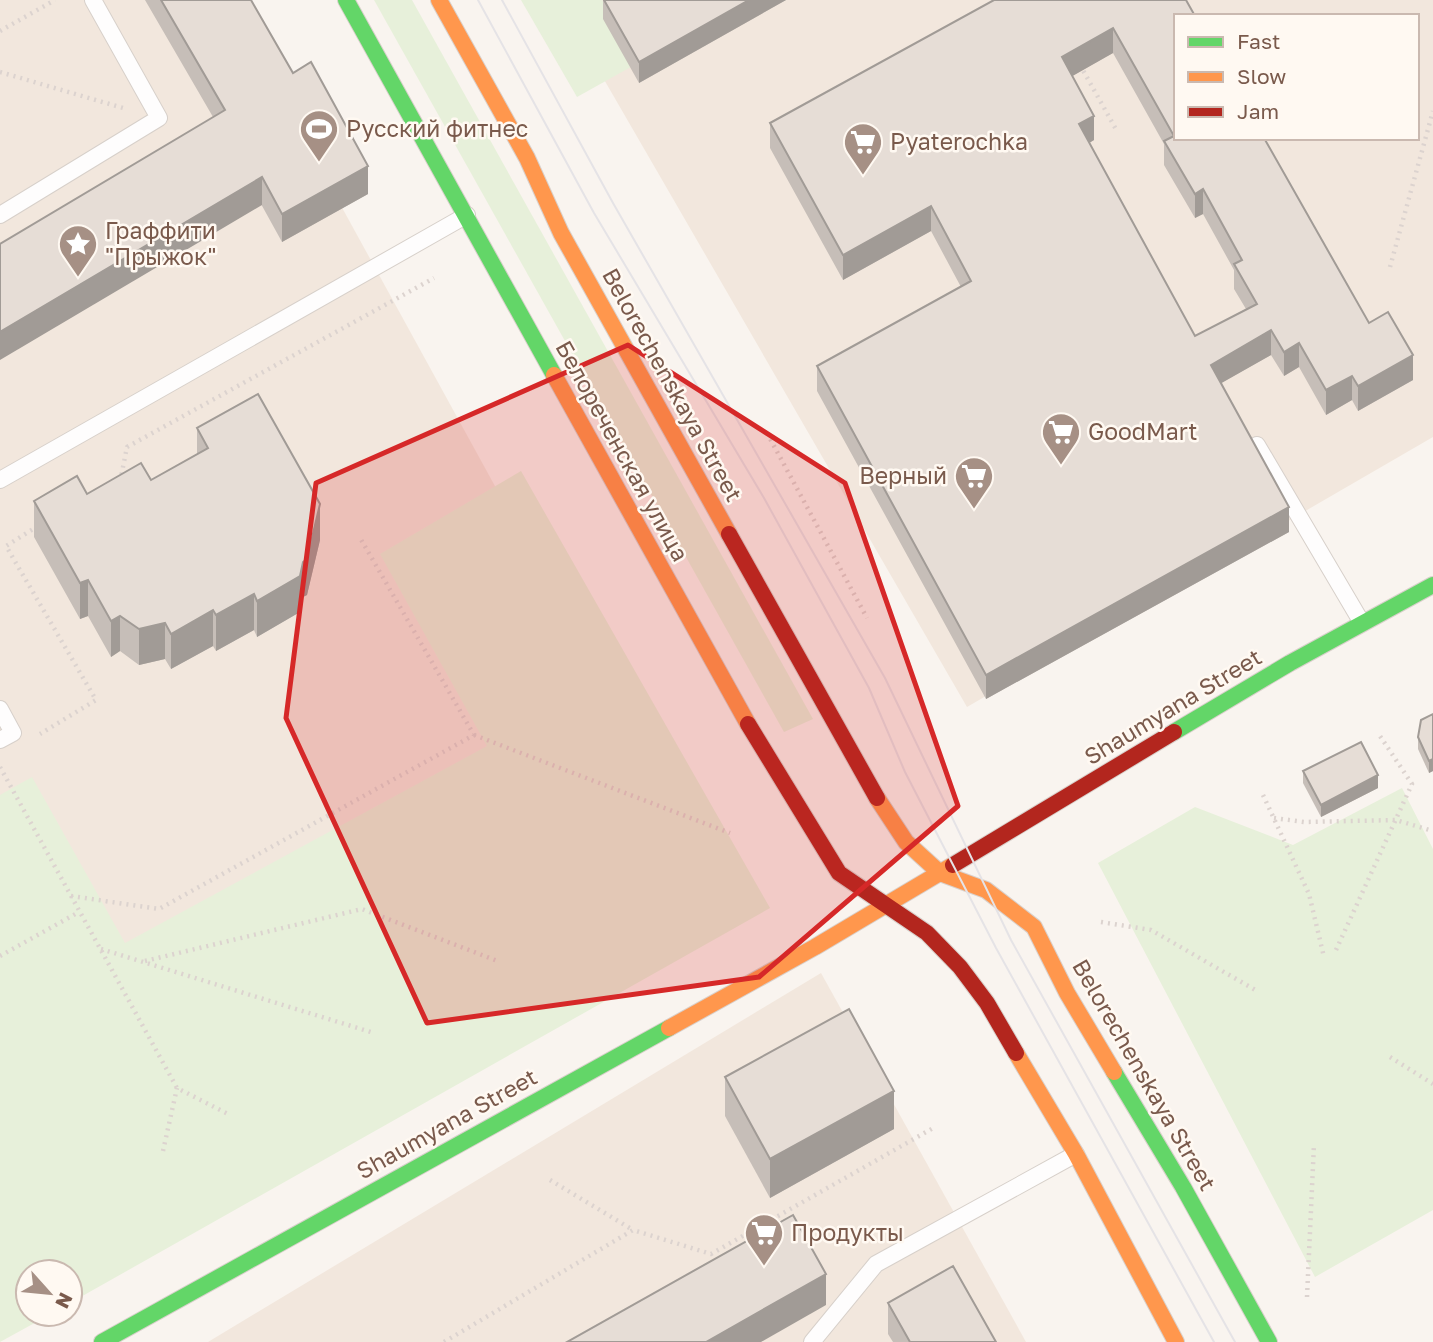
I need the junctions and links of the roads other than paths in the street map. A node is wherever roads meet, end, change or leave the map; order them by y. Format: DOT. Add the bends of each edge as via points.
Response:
graph roads {
  1 [pos="93,0"];
  2 [pos="346,0"];
  3 [pos="439,0"];
  4 [pos="467,214"];
  5 [pos="0,215"];
  6 [pos="1257,445"];
  7 [pos="0,480"];
  8 [pos="1433,585"];
  9 [pos="1362,624"];
  10 [pos="0,709"];
  11 [pos="0,740"];
  12 [pos="940,873"];
  13 [pos="883,905"];
  14 [pos="1076,1154"];
  15 [pos="102,1342"];
  16 [pos="812,1342"];
  17 [pos="1176,1342"];
  18 [pos="1269,1342"];
  1 -- 5 [label="lane" via="159,118"];
  2 -- 4 [label="street, Белореченская улица"];
  3 -- 12 [label="street, Belorechenskaya Street" via="527,158 561,233 871,790 906,842"];
  4 -- 7 [label="lane"];
  4 -- 13 [label="street, Белореченская улица" via="767,758 839,873"];
  6 -- 9 [label="lane"];
  8 -- 9 [label="street, Shaumyana Street"];
  9 -- 12 [label="street, Shaumyana Street"];
  10 -- 11 [label="lane" via="13,733"];
  12 -- 13 [label="street, Shaumyana Street"];
  12 -- 18 [label="street, Belorechenskaya Street" via="986,890 1034,927 1067,993"];
  13 -- 14 [label="street" via="927,933 960,967 987,1003"];
  13 -- 15 [label="street, Shaumyana Street"];
  14 -- 16 [label="lane" via="876,1264"];
  14 -- 17 [label="street"];
}
